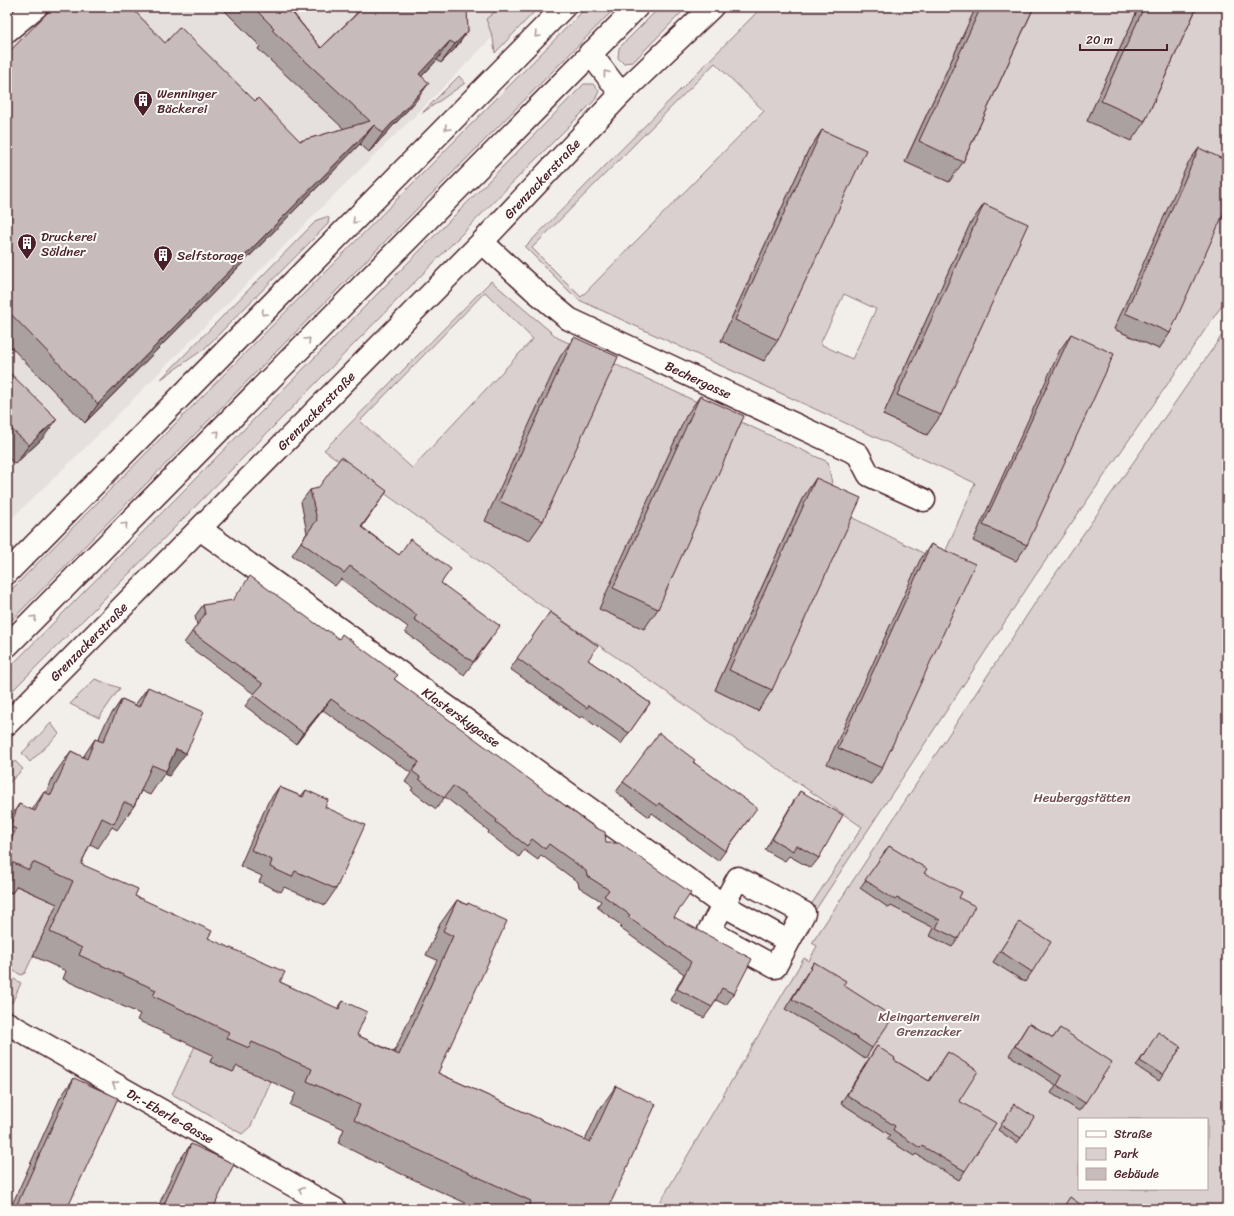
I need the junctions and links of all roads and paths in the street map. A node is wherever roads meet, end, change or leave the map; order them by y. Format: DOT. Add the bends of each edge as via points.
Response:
graph roads {
  1 [pos="36,7"];
  2 [pos="564,7"];
  3 [pos="637,7"];
  4 [pos="712,7"];
  5 [pos="7,31"];
  6 [pos="590,53"];
  7 [pos="621,94"];
  8 [pos="482,242"];
  9 [pos="924,500"];
  10 [pos="200,528"];
  11 [pos="7,573"];
  12 [pos="7,646"];
  13 [pos="7,724"];
  14 [pos="778,936"];
  15 [pos="7,1023"];
  16 [pos="335,1209"];
  1 -- 5 [label="street"];
  2 -- 11 [label="street, one-way"];
  3 -- 6 [label="street"];
  4 -- 7 [label="street, Grenzackerstraße"];
  7 -- 6 [label="street, one-way"];
  12 -- 6 [label="street, one-way"];
  7 -- 8 [label="street, Grenzackerstraße"];
  8 -- 9 [label="street, Bechergasse" via="569,319 858,454 869,474"];
  8 -- 10 [label="street, Grenzackerstraße"];
  10 -- 13 [label="street, Grenzackerstraße"];
  10 -- 14 [label="street, Klasterskygasse" via="723,905"];
  16 -- 15 [label="street, Dr.-Eberle-Gasse, one-way"];
}
